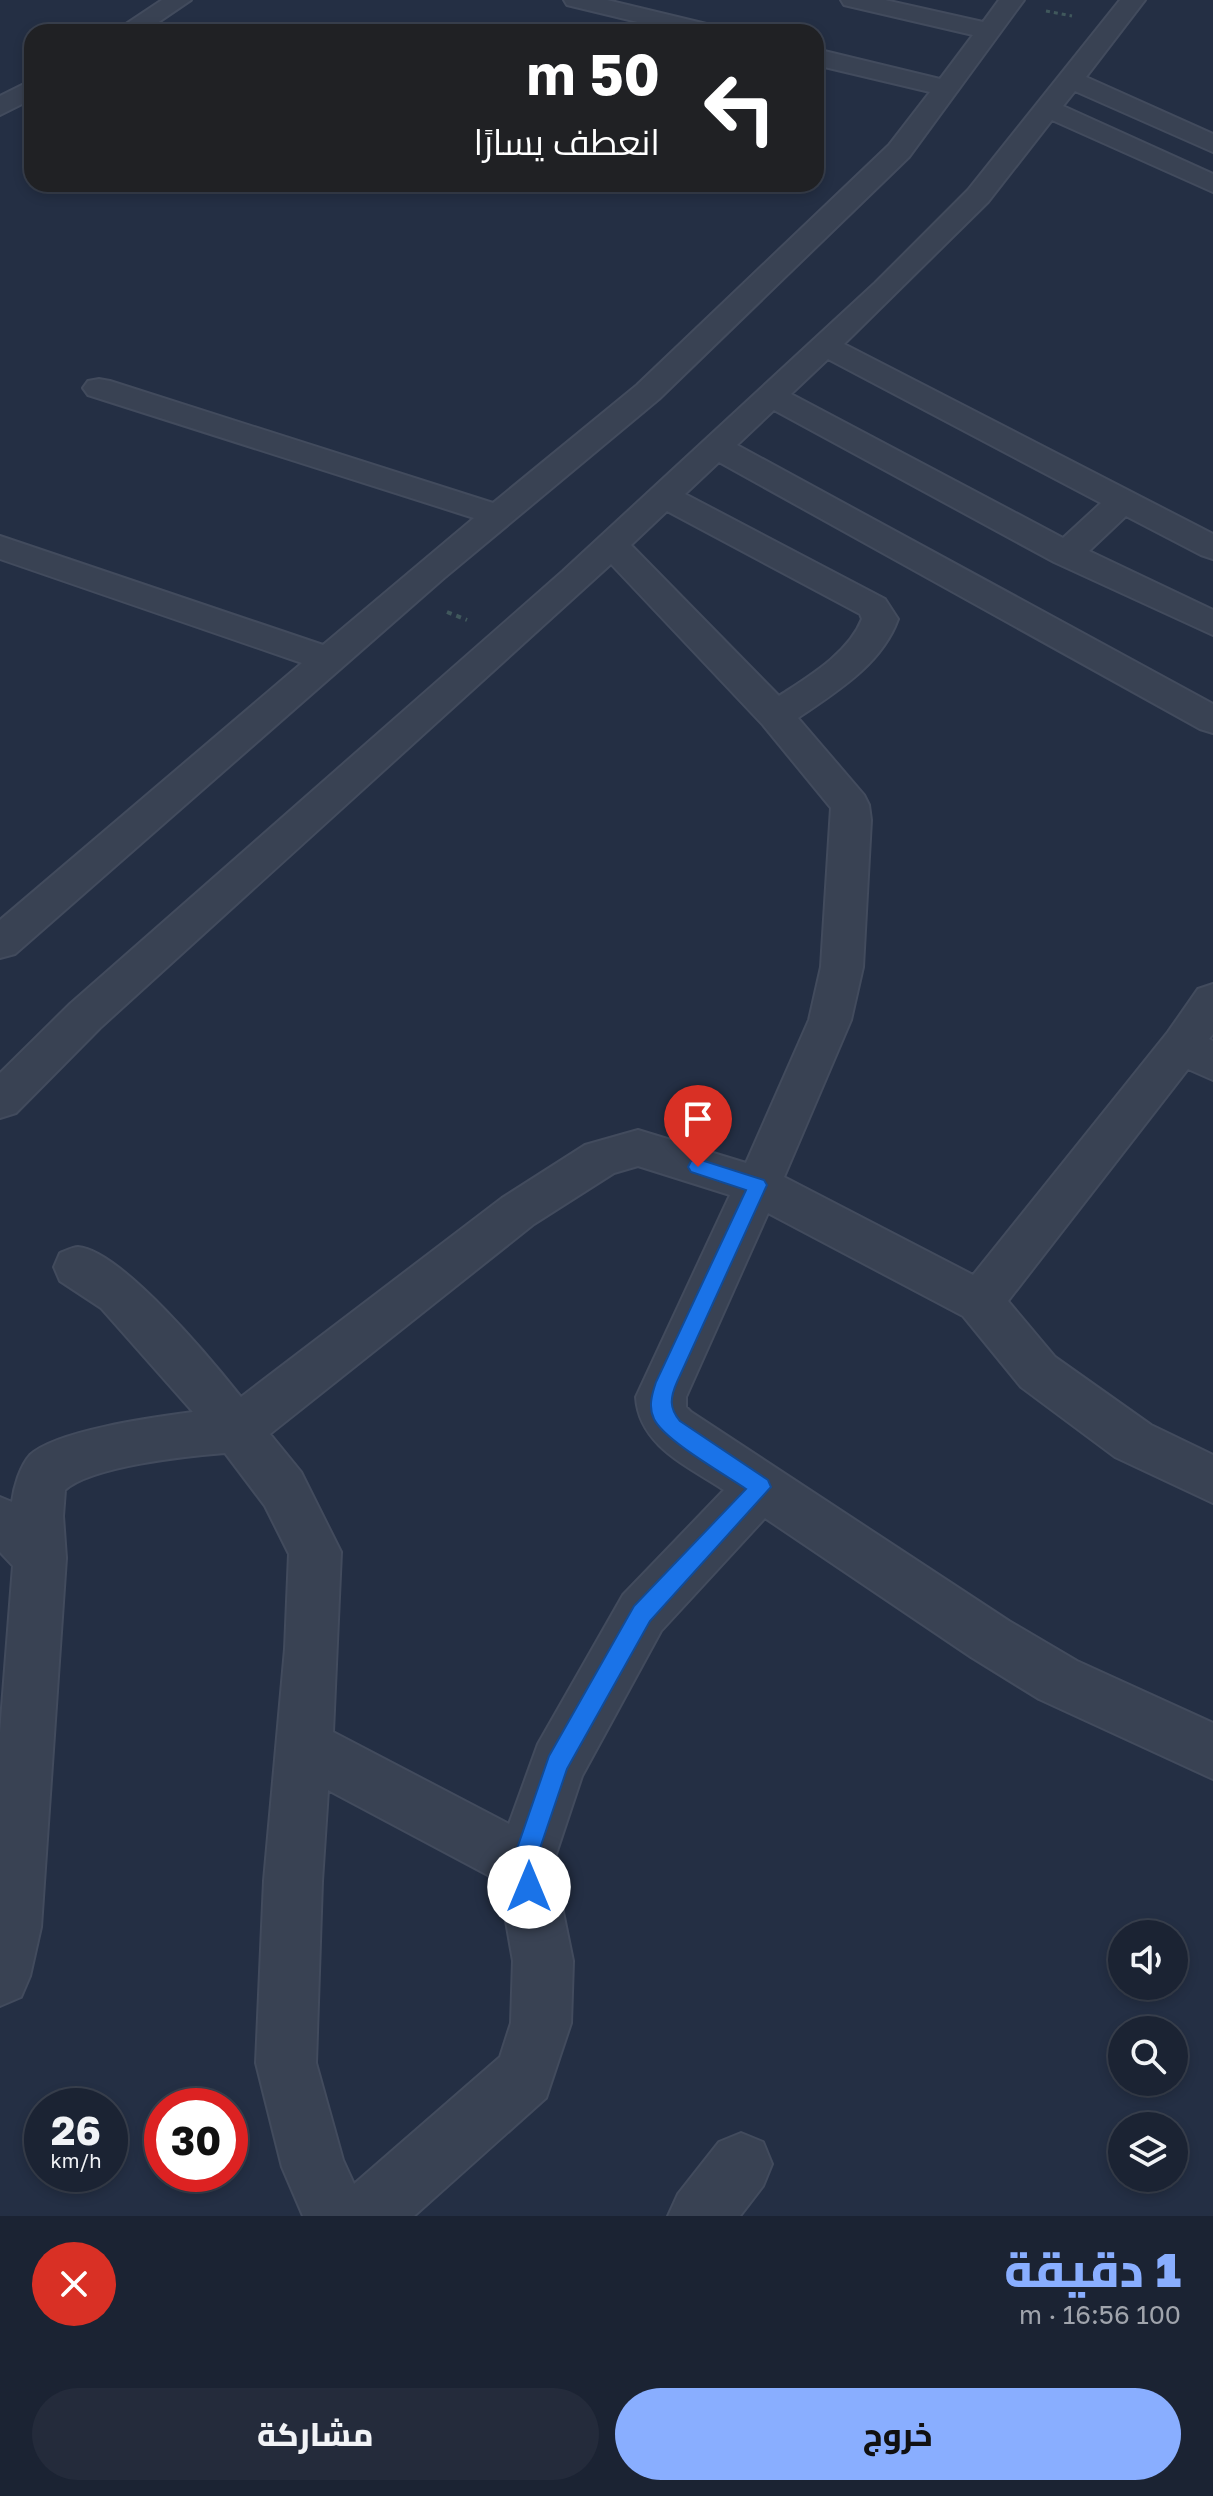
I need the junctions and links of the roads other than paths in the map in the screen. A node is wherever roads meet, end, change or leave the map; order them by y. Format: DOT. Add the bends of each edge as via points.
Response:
graph roads {
  1 [pos="179,0"];
  2 [pos="576,0"];
  3 [pos="853,0"];
  4 [pos="1012,0"];
  5 [pos="1133,0"];
  6 [pos="139,24"];
  7 [pos="676,24"];
  8 [pos="988,31"];
  9 [pos="824,59"];
  10 [pos="1072,80"];
  11 [pos="945,88"];
  12 [pos="24,93"];
  13 [pos="0,107"];
  14 [pos="1049,109"];
  15 [pos="1213,144"];
  16 [pos="1213,184"];
  17 [pos="825,346"];
  18 [pos="99,388"];
  19 [pos="771,396"];
  20 [pos="716,447"];
  21 [pos="664,496"];
  22 [pos="1123,501"];
  23 [pos="498,515"];
  24 [pos="612,545"];
  25 [pos="0,547"];
  26 [pos="1213,548"];
  27 [pos="1066,554"];
  28 [pos="1213,624"];
  29 [pos="328,659"];
  30 [pos="776,716"];
  31 [pos="1213,720"];
  32 [pos="0,943"];
  33 [pos="1213,1000"];
  34 [pos="1198,1053"];
  35 [pos="0,1101"];
  36 [pos="757,1185"];
  37 [pos="77,1267"];
  38 [pos="980,1302"];
  39 [pos="237,1430"];
  40 [pos="1213,1480"];
  41 [pos="761,1487"];
  42 [pos="0,1521"];
  43 [pos="40,1558"];
  44 [pos="304,1747"];
  45 [pos="1213,1751"];
  46 [pos="524,1863"];
  47 [pos="0,1976"];
  48 [pos="741,2164"];
  49 [pos="336,2216"];
  50 [pos="366,2216"];
  51 [pos="700,2216"];
  1 -- 6 [label="street"];
  2 -- 7 [label="street"];
  3 -- 8 [label="street"];
  4 -- 8 [label="street"];
  5 -- 10 [label="street"];
  8 -- 11 [label="street"];
  9 -- 11 [label="street"];
  10 -- 14 [label="street"];
  10 -- 15 [label="street"];
  11 -- 23 [label="street" via="899,151 648,392"];
  12 -- 13 [label="street"];
  14 -- 16 [label="street"];
  14 -- 17 [label="street" via="968,206"];
  17 -- 19 [label="street"];
  17 -- 22 [label="street"];
  18 -- 23 [label="street"];
  19 -- 20 [label="street"];
  19 -- 27 [label="street"];
  20 -- 21 [label="street"];
  20 -- 31 [label="street"];
  21 -- 24 [label="street"];
  21 -- 30 [label="street" via="873,607 880,619 870,639 825,683"];
  22 -- 26 [label="street"];
  22 -- 27 [label="street"];
  23 -- 29 [label="street"];
  24 -- 30 [label="street"];
  24 -- 35 [label="street" via="85,1016"];
  25 -- 29 [label="street"];
  27 -- 28 [label="street"];
  29 -- 32 [label="street"];
  30 -- 36 [label="street" via="850,805 852,820 842,967 830,1020"];
  33 -- 34 [label="street"];
  34 -- 38 [label="street"];
  36 -- 38 [label="street"];
  36 -- 39 [label="street" via="638,1148 601,1158 518,1211"];
  36 -- 41 [label="street" via="661,1397 662,1415 673,1428"];
  37 -- 39 [label="street" via="118,1294 192,1372"];
  38 -- 40 [label="street" via="1038,1372 1133,1441"];
  39 -- 43 [label="street" via="182,1435 62,1462 39,1488"];
  39 -- 44 [label="street" via="283,1489 315,1552"];
  41 -- 45 [label="street" via="1058,1680"];
  41 -- 46 [label="street" via="642,1613 558,1764"];
  42 -- 43 [label="street"];
  43 -- 47 [label="street" via="12,1927"];
  44 -- 46 [label="street"];
  44 -- 49 [label="street" via="286,2063 313,2167"];
  46 -- 50 [label="street" via="543,1961 541,2023 524,2076"];
  48 -- 51 [label="street"];
}
